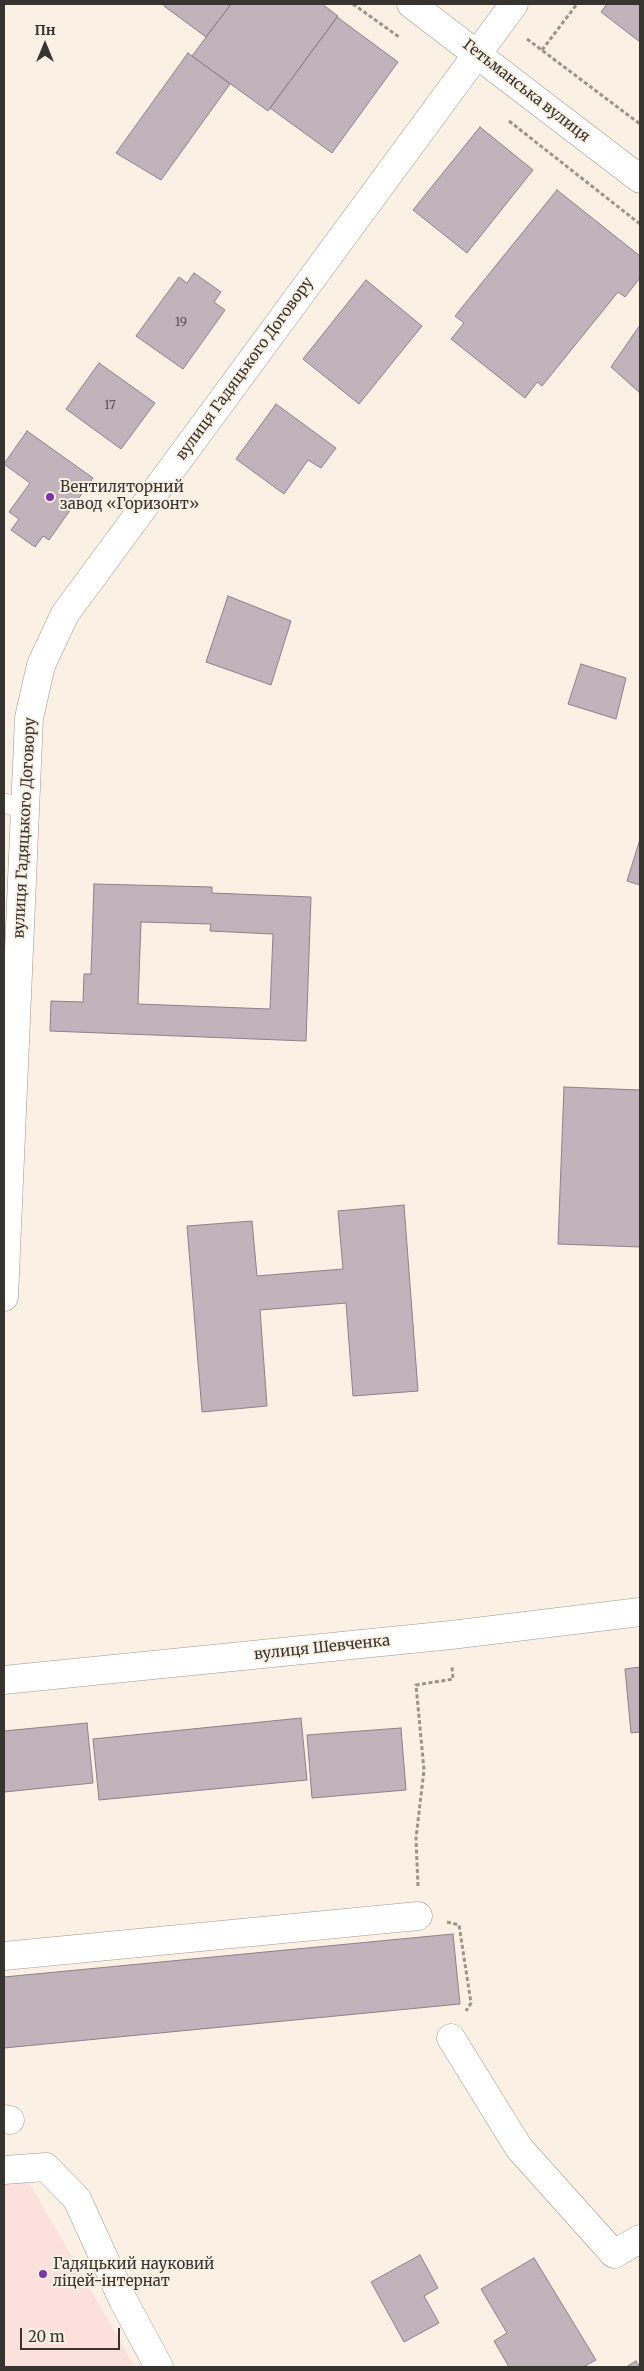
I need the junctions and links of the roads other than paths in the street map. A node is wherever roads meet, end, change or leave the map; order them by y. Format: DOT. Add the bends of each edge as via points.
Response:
graph roads {
  1 [pos="411,4"];
  2 [pos="508,12"];
  3 [pos="477,53"];
  4 [pos="640,179"];
  5 [pos="14,806"];
  6 [pos="12,911"];
  7 [pos="4,1297"];
  8 [pos="640,1612"];
  9 [pos="4,1680"];
  10 [pos="418,1916"];
  11 [pos="4,1956"];
  12 [pos="451,2038"];
  13 [pos="4,2170"];
  14 [pos="640,2239"];
  15 [pos="159,2367"];
  1 -- 3 [label="street, Гетьманська вулиця"];
  2 -- 3 [label="street, вулиця Гадяцького Договору"];
  3 -- 4 [label="street, Гетьманська вулиця"];
  3 -- 5 [label="street, вулиця Гадяцького Договору" via="65,614 41,665"];
  5 -- 6 [label="street, вулиця Гадяцького Договору"];
  6 -- 7 [label="street, вулиця Гадяцького Договору"];
  8 -- 9 [label="street, вулиця Шевченка" via="451,1635"];
  10 -- 11 [label="street"];
  12 -- 14 [label="street" via="519,2148 614,2254"];
  13 -- 15 [label="street" via="46,2167 77,2199 122,2300"];
}
